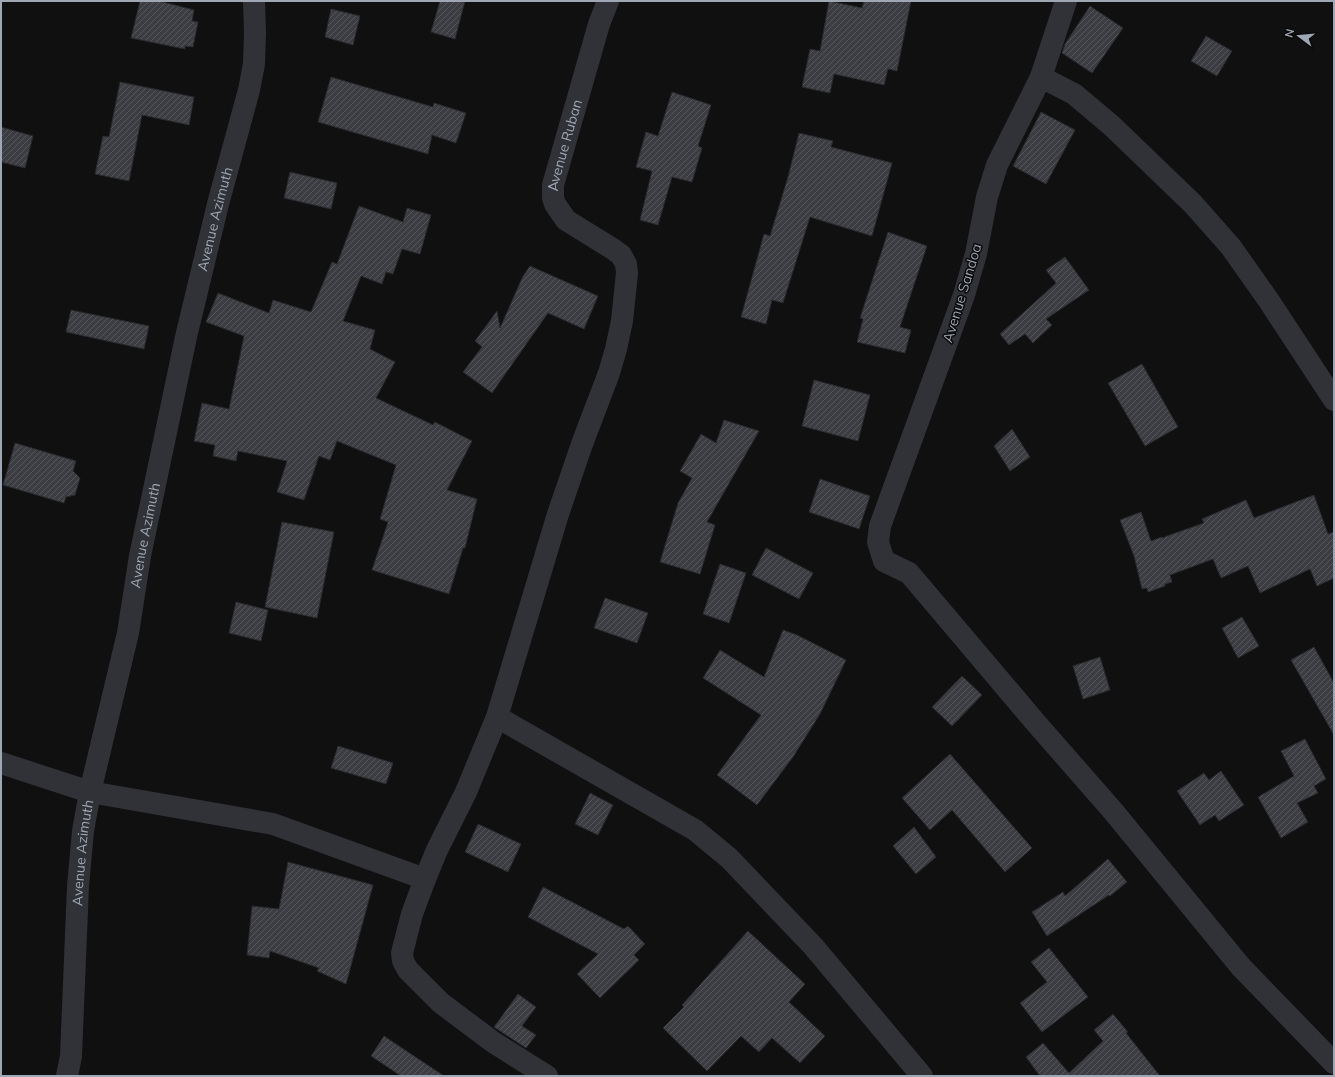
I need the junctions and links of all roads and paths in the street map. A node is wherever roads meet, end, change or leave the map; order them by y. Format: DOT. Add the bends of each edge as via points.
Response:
graph roads {
  1 [pos="254,1"];
  2 [pos="608,1"];
  3 [pos="1066,1"];
  4 [pos="1041,77"];
  5 [pos="1334,400"];
  6 [pos="497,717"];
  7 [pos="1,763"];
  8 [pos="90,792"];
  9 [pos="425,880"];
  10 [pos="1334,1063"];
  11 [pos="67,1076"];
  12 [pos="547,1076"];
  13 [pos="922,1076"];
  1 -- 8 [label="street, Avenue Azimuth" via="254,64 249,90 186,337 146,526 128,633"];
  2 -- 6 [label="street, Avenue Ruban" via="599,24 553,185 553,198 566,220 621,255 626,264 622,321 609,374 558,514"];
  3 -- 4 [label="street, Avenue Sandoa"];
  4 -- 5 [label="street" via="1074,94 1156,167 1193,204 1231,247"];
  4 -- 10 [label="street, Avenue Sandoa" via="997,165 964,295 880,526 878,542 884,561 909,573 1113,811 1241,967"];
  6 -- 9 [label="street, Avenue Ruban"];
  6 -- 13 [label="street" via="695,830 729,858 814,946"];
  7 -- 8 [label="street"];
  8 -- 9 [label="street" via="273,824"];
  8 -- 11 [label="street, Avenue Azimuth" via="83,831 78,886 71,1056"];
  9 -- 12 [label="street, Avenue Ruban" via="403,945 403,961 408,970 441,1003 493,1042"];
}
